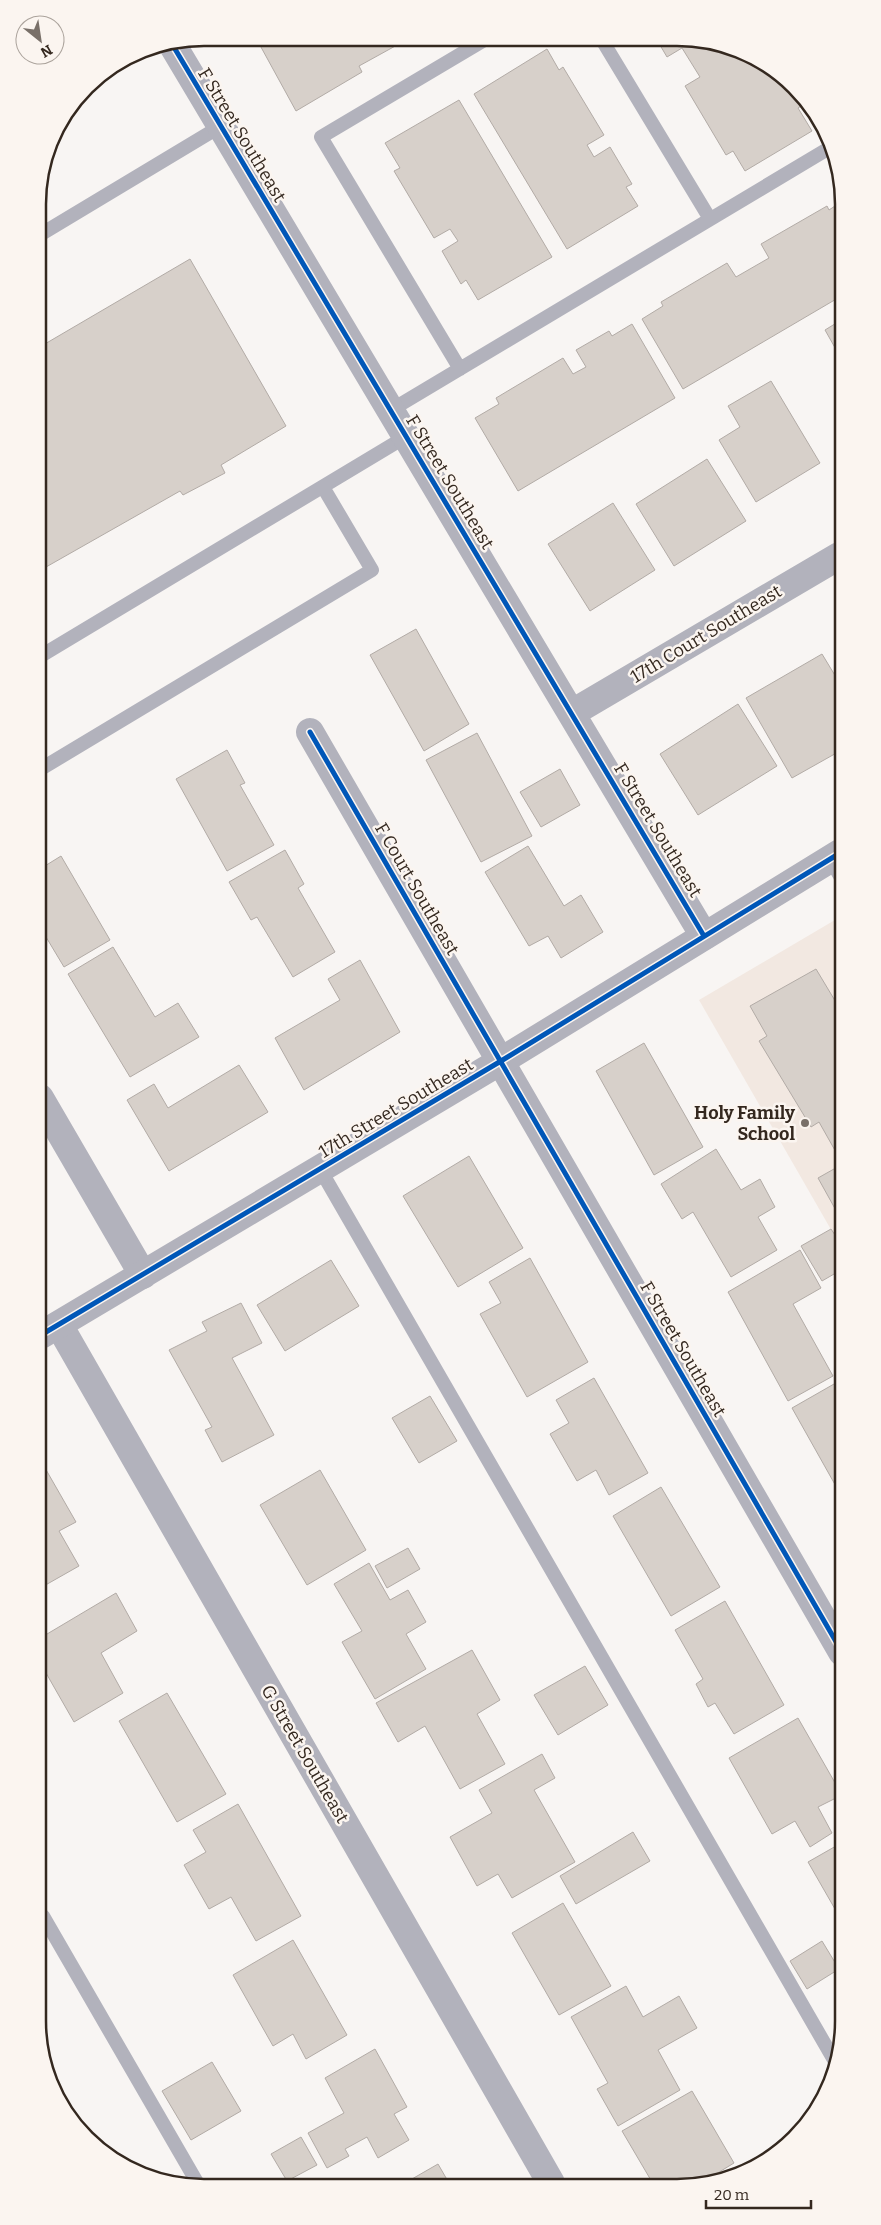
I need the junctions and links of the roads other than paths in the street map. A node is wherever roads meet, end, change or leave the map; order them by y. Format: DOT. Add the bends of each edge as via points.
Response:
graph roads {
  1 [pos="474,46"];
  2 [pos="606,46"];
  3 [pos="175,50"];
  4 [pos="221,126"];
  5 [pos="825,151"];
  6 [pos="710,220"];
  7 [pos="47,231"];
  8 [pos="460,369"];
  9 [pos="391,410"];
  10 [pos="407,436"];
  11 [pos="323,487"];
  12 [pos="835,558"];
  13 [pos="47,652"];
  14 [pos="572,713"];
  15 [pos="310,732"];
  16 [pos="47,766"];
  17 [pos="835,864"];
  18 [pos="704,936"];
  19 [pos="501,1061"];
  20 [pos="46,1109"];
  21 [pos="320,1169"];
  22 [pos="143,1275"];
  23 [pos="50,1330"];
  24 [pos="834,1639"];
  25 [pos="46,1921"];
  26 [pos="831,2056"];
  27 [pos="195,2178"];
  28 [pos="549,2179"];
  1 -- 8 [label="lane" via="321,137"];
  2 -- 6 [label="lane"];
  3 -- 4 [label="street, F Street Southeast"];
  4 -- 7 [label="lane"];
  4 -- 9 [label="street, F Street Southeast"];
  5 -- 6 [label="lane"];
  6 -- 8 [label="lane"];
  8 -- 9 [label="lane"];
  9 -- 10 [label="street, F Street Southeast"];
  10 -- 11 [label="lane"];
  10 -- 14 [label="street, F Street Southeast"];
  11 -- 13 [label="lane"];
  11 -- 16 [label="lane" via="372,570"];
  12 -- 14 [label="street, 17th Court Southeast"];
  14 -- 18 [label="street, F Street Southeast"];
  15 -- 19 [label="street, F Court Southeast"];
  17 -- 18 [label="street, 17th Street Southeast"];
  18 -- 19 [label="street, 17th Street Southeast"];
  19 -- 21 [label="street, 17th Street Southeast"];
  19 -- 24 [label="street, F Street Southeast"];
  20 -- 22 [label="street"];
  21 -- 22 [label="street, 17th Street Southeast"];
  21 -- 26 [label="lane"];
  22 -- 23 [label="street, 17th Street Southeast"];
  23 -- 28 [label="street, G Street Southeast"];
  25 -- 27 [label="lane"];
}
